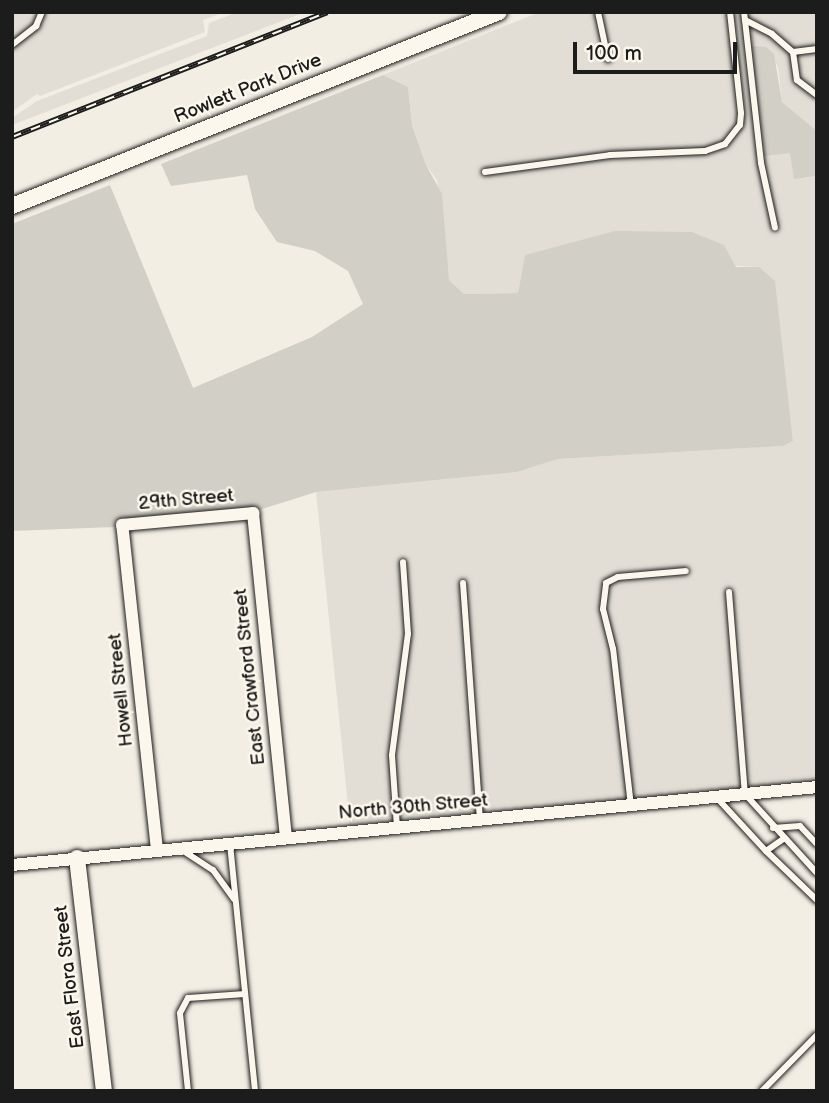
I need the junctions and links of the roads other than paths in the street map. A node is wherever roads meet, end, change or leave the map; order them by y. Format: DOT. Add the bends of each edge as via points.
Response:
graph roads {
  1 [pos="42,12"];
  2 [pos="499,12"];
  3 [pos="598,12"];
  4 [pos="730,12"];
  5 [pos="745,16"];
  6 [pos="12,45"];
  7 [pos="817,49"];
  8 [pos="793,52"];
  9 [pos="608,59"];
  10 [pos="817,95"];
  11 [pos="485,172"];
  12 [pos="12,206"];
  13 [pos="775,228"];
  14 [pos="253,513"];
  15 [pos="122,525"];
  16 [pos="403,562"];
  17 [pos="686,571"];
  18 [pos="463,583"];
  19 [pos="729,592"];
  20 [pos="817,787"];
  21 [pos="744,794"];
  22 [pos="717,797"];
  23 [pos="631,806"];
  24 [pos="481,821"];
  25 [pos="397,827"];
  26 [pos="773,828"];
  27 [pos="286,836"];
  28 [pos="783,839"];
  29 [pos="230,842"];
  30 [pos="817,844"];
  31 [pos="177,848"];
  32 [pos="157,850"];
  33 [pos="766,851"];
  34 [pos="77,859"];
  35 [pos="12,865"];
  36 [pos="817,873"];
  37 [pos="817,900"];
  38 [pos="236,901"];
  39 [pos="245,994"];
  40 [pos="817,1035"];
  41 [pos="104,1091"];
  42 [pos="188,1091"];
  43 [pos="255,1091"];
  44 [pos="762,1091"];
  1 -- 6 [label="lane" via="36,26"];
  2 -- 12 [label="street, Rowlett Park Drive"];
  3 -- 9 [label="lane"];
  4 -- 11 [label="lane" via="741,113 740,125 725,144 705,151 610,155"];
  5 -- 8 [label="lane"];
  5 -- 13 [label="lane" via="761,163"];
  7 -- 8 [label="lane"];
  8 -- 10 [label="lane" via="797,80"];
  14 -- 15 [label="street, 29th Street"];
  14 -- 27 [label="street, East Crawford Street"];
  15 -- 32 [label="street, Howell Street"];
  16 -- 25 [label="lane" via="408,634 392,755"];
  17 -- 23 [label="lane" via="618,577 606,583 603,610 613,649"];
  18 -- 24 [label="lane"];
  19 -- 21 [label="lane"];
  20 -- 21 [label="street, North 30th Street"];
  21 -- 22 [label="street, North 30th Street"];
  21 -- 26 [label="lane"];
  22 -- 23 [label="street, North 30th Street"];
  22 -- 33 [label="lane"];
  23 -- 24 [label="street, North 30th Street"];
  24 -- 25 [label="street, North 30th Street"];
  25 -- 27 [label="street, North 30th Street"];
  26 -- 28 [label="lane"];
  26 -- 30 [label="lane" via="800,825"];
  27 -- 29 [label="street, North 30th Street"];
  28 -- 33 [label="lane"];
  28 -- 36 [label="lane"];
  29 -- 31 [label="street, North 30th Street"];
  29 -- 38 [label="lane"];
  31 -- 32 [label="street, North 30th Street"];
  31 -- 38 [label="lane" via="213,870"];
  32 -- 34 [label="street, North 30th Street"];
  33 -- 37 [label="lane"];
  34 -- 35 [label="street, North 30th Street"];
  34 -- 41 [label="street, East Flora Street"];
  38 -- 39 [label="lane"];
  39 -- 42 [label="lane" via="188,998 180,1013"];
  39 -- 43 [label="lane"];
  40 -- 44 [label="lane"];
}
